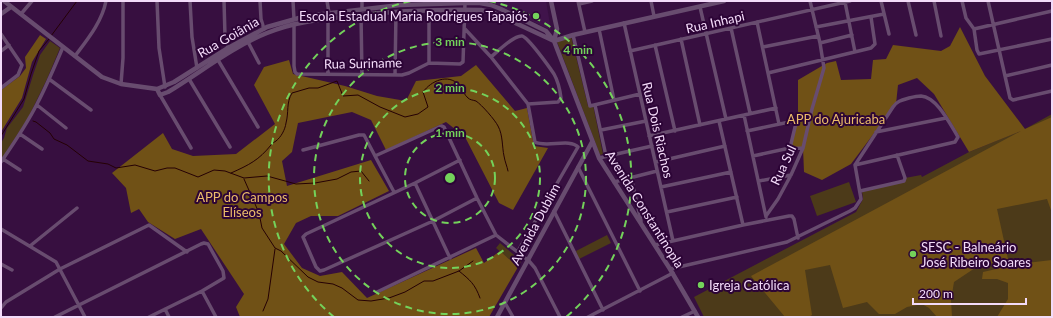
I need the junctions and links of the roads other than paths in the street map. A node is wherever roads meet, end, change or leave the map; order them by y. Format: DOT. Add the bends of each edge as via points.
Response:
graph roads {
  1 [pos="4,1"];
  2 [pos="32,1"];
  3 [pos="106,1"];
  4 [pos="123,1"];
  5 [pos="158,1"];
  6 [pos="190,1"];
  7 [pos="224,1"];
  8 [pos="260,1"];
  9 [pos="293,1"];
  10 [pos="327,1"];
  11 [pos="362,1"];
  12 [pos="550,1"];
  13 [pos="592,1"];
  14 [pos="651,1"];
  15 [pos="724,1"];
  16 [pos="810,1"];
  17 [pos="850,1"];
  18 [pos="881,1"];
  19 [pos="908,1"];
  20 [pos="934,1"];
  21 [pos="962,1"];
  22 [pos="988,1"];
  23 [pos="479,2"];
  24 [pos="578,2"];
  25 [pos="716,2"];
  26 [pos="845,2"];
  27 [pos="400,3"];
  28 [pos="465,3"];
  29 [pos="700,6"];
  30 [pos="11,7"];
  31 [pos="380,7"];
  32 [pos="362,9"];
  33 [pos="465,10"];
  34 [pos="481,10"];
  35 [pos="812,10"];
  36 [pos="429,11"];
  37 [pos="398,12"];
  38 [pos="1052,12"];
  39 [pos="329,13"];
  40 [pos="380,13"];
  41 [pos="1,14"];
  42 [pos="21,14"];
  43 [pos="884,14"];
  44 [pos="361,15"];
  45 [pos="654,16"];
  46 [pos="871,17"];
  47 [pos="328,18"];
  48 [pos="849,21"];
  49 [pos="294,22"];
  50 [pos="757,22"];
  51 [pos="624,23"];
  52 [pos="994,24"];
  53 [pos="816,27"];
  54 [pos="731,28"];
  55 [pos="974,28"];
  56 [pos="266,29"];
  57 [pos="465,29"];
  58 [pos="599,29"];
  59 [pos="585,32"];
  60 [pos="1,34"];
  61 [pos="706,34"];
  62 [pos="852,34"];
  63 [pos="889,34"];
  64 [pos="573,35"];
  65 [pos="916,35"];
  66 [pos="818,36"];
  67 [pos="941,36"];
  68 [pos="681,39"];
  69 [pos="1052,39"];
  70 [pos="554,41"];
  71 [pos="248,42"];
  72 [pos="820,42"];
  73 [pos="9,45"];
  74 [pos="655,45"];
  75 [pos="63,47"];
  76 [pos="763,47"];
  77 [pos="228,48"];
  78 [pos="999,50"];
  79 [pos="1,51"];
  80 [pos="630,51"];
  81 [pos="855,52"];
  82 [pos="75,56"];
  83 [pos="491,57"];
  84 [pos="218,60"];
  85 [pos="824,60"];
  86 [pos="259,63"];
  87 [pos="429,63"];
  88 [pos="1052,65"];
  89 [pos="197,68"];
  90 [pos="768,73"];
  91 [pos="328,74"];
  92 [pos="362,75"];
  93 [pos="395,75"];
  94 [pos="1005,76"];
  95 [pos="50,79"];
  96 [pos="189,79"];
  97 [pos="122,84"];
  98 [pos="165,86"];
  99 [pos="1,88"];
  100 [pos="157,89"];
  101 [pos="1052,91"];
  102 [pos="640,94"];
  103 [pos="160,95"];
  104 [pos="614,100"];
  105 [pos="528,104"];
  106 [pos="37,105"];
  107 [pos="595,105"];
  108 [pos="590,106"];
  109 [pos="776,108"];
  110 [pos="92,110"];
  111 [pos="581,110"];
  112 [pos="750,114"];
  113 [pos="744,115"];
  114 [pos="946,118"];
  115 [pos="726,119"];
  116 [pos="646,121"];
  117 [pos="719,121"];
  118 [pos="780,124"];
  119 [pos="700,125"];
  120 [pos="66,128"];
  121 [pos="258,128"];
  122 [pos="601,130"];
  123 [pos="675,131"];
  124 [pos="747,131"];
  125 [pos="876,132"];
  126 [pos="20,134"];
  127 [pos="650,136"];
  128 [pos="592,142"];
  129 [pos="652,146"];
  130 [pos="725,146"];
  131 [pos="230,147"];
  132 [pos="191,148"];
  133 [pos="790,148"];
  134 [pos="803,148"];
  135 [pos="42,149"];
  136 [pos="302,150"];
  137 [pos="614,155"];
  138 [pos="897,155"];
  139 [pos="375,156"];
  140 [pos="606,156"];
  141 [pos="753,156"];
  142 [pos="599,158"];
  143 [pos="2,160"];
  144 [pos="460,160"];
  145 [pos="656,162"];
  146 [pos="855,165"];
  147 [pos="578,167"];
  148 [pos="20,170"];
  149 [pos="657,171"];
  150 [pos="731,172"];
  151 [pos="790,175"];
  152 [pos="631,177"];
  153 [pos="621,179"];
  154 [pos="614,182"];
  155 [pos="758,182"];
  156 [pos="415,183"];
  157 [pos="661,187"];
  158 [pos="860,191"];
  159 [pos="394,192"];
  160 [pos="737,197"];
  161 [pos="477,198"];
  162 [pos="77,208"];
  163 [pos="554,211"];
  164 [pos="667,212"];
  165 [pos="766,218"];
  166 [pos="433,220"];
  167 [pos="641,224"];
  168 [pos="744,225"];
  169 [pos="1,229"];
  170 [pos="496,235"];
  171 [pos="798,238"];
  172 [pos="673,241"];
  173 [pos="30,246"];
  174 [pos="655,246"];
  175 [pos="518,251"];
  176 [pos="187,252"];
  177 [pos="450,258"];
  178 [pos="529,261"];
  179 [pos="1,264"];
  180 [pos="60,269"];
  181 [pos="12,270"];
  182 [pos="672,271"];
  183 [pos="202,291"];
  184 [pos="640,291"];
  185 [pos="377,292"];
  186 [pos="1,299"];
  187 [pos="6,302"];
  188 [pos="505,303"];
  189 [pos="80,305"];
  190 [pos="1,308"];
  191 [pos="165,309"];
  192 [pos="603,310"];
  193 [pos="695,311"];
  194 [pos="55,317"];
  195 [pos="86,317"];
  196 [pos="149,317"];
  197 [pos="169,317"];
  198 [pos="216,317"];
  199 [pos="497,317"];
  200 [pos="513,317"];
  201 [pos="560,317"];
  202 [pos="588,317"];
  203 [pos="682,317"];
  204 [pos="698,317"];
  1 -- 30 [label="street, Rua Goiânia"];
  2 -- 42 [label="street"];
  3 -- 82 [label="street" via="96,26"];
  4 -- 97 [label="street"];
  5 -- 98 [label="street" via="159,48"];
  6 -- 89 [label="street"];
  7 -- 77 [label="street"];
  8 -- 56 [label="street" via="261,19"];
  9 -- 49 [label="street"];
  10 -- 39 [label="street"];
  11 -- 32 [label="street"];
  12 -- 70 [label="street" via="557,29"];
  13 -- 24 [label="street"];
  14 -- 45 [label="street"];
  15 -- 25 [label="street"];
  16 -- 35 [label="street, Rua Sul"];
  17 -- 26 [label="street, Rua Inhapi"];
  18 -- 43 [label="street"];
  19 -- 65 [label="street"];
  20 -- 67 [label="street"];
  21 -- 55 [label="street" via="966,18"];
  22 -- 52 [label="street"];
  23 -- 28 [label="street"];
  23 -- 34 [label="street"];
  23 -- 70 [label="street" via="501,9 546,31"];
  24 -- 59 [label="street"];
  25 -- 29 [label="street"];
  26 -- 35 [label="street, Rua Inhapi"];
  26 -- 48 [label="street"];
  27 -- 28 [label="street"];
  27 -- 31 [label="street"];
  27 -- 37 [label="street"];
  28 -- 33 [label="street"];
  29 -- 45 [label="street"];
  29 -- 61 [label="street"];
  30 -- 41 [label="street"];
  30 -- 42 [label="street, Rua Goiânia"];
  31 -- 32 [label="street"];
  31 -- 40 [label="street"];
  32 -- 39 [label="street"];
  33 -- 34 [label="street"];
  33 -- 36 [label="street"];
  33 -- 57 [label="street"];
  34 -- 70 [label="street" via="494,13"];
  35 -- 50 [label="street, Rua Inhapi"];
  35 -- 53 [label="street, Rua Sul"];
  36 -- 37 [label="street"];
  36 -- 87 [label="street"];
  37 -- 40 [label="street"];
  37 -- 93 [label="street"];
  38 -- 52 [label="street"];
  39 -- 49 [label="street"];
  40 -- 44 [label="street"];
  42 -- 75 [label="street, Rua Goiânia"];
  43 -- 46 [label="street"];
  43 -- 63 [label="street"];
  44 -- 47 [label="street"];
  44 -- 92 [label="street"];
  45 -- 51 [label="street"];
  46 -- 48 [label="street"];
  46 -- 81 [label="street" via="874,44"];
  47 -- 49 [label="street"];
  47 -- 91 [label="street"];
  48 -- 53 [label="street"];
  48 -- 62 [label="street"];
  49 -- 56 [label="street"];
  49 -- 91 [label="street, Rua Suriname" via="296,73"];
  50 -- 54 [label="street, Rua Inhapi"];
  50 -- 76 [label="street"];
  51 -- 58 [label="street"];
  51 -- 80 [label="street, Rua Dois Riachos"];
  52 -- 55 [label="street"];
  52 -- 78 [label="street"];
  53 -- 66 [label="street, Rua Sul"];
  54 -- 61 [label="street, Rua Inhapi"];
  54 -- 112 [label="street"];
  55 -- 78 [label="street" via="977,50 981,54"];
  56 -- 71 [label="street"];
  56 -- 77 [label="street, Rua Goiânia"];
  57 -- 83 [label="street"];
  57 -- 87 [label="street, Rua Suriname" via="464,62"];
  58 -- 59 [label="street"];
  58 -- 104 [label="street"];
  59 -- 64 [label="street"];
  60 -- 73 [label="street"];
  61 -- 68 [label="street, Rua Inhapi"];
  61 -- 115 [label="street"];
  62 -- 72 [label="street"];
  62 -- 81 [label="street"];
  64 -- 70 [label="street"];
  64 -- 108 [label="street"];
  66 -- 72 [label="street, Rua Sul"];
  66 -- 76 [label="street"];
  68 -- 74 [label="street, Rua Inhapi"];
  68 -- 119 [label="street"];
  69 -- 78 [label="street"];
  70 -- 111 [label="street, Avenida Constantinopla"];
  71 -- 84 [label="street"];
  71 -- 86 [label="street"];
  72 -- 85 [label="street, Rua Sul"];
  73 -- 79 [label="street"];
  73 -- 99 [label="street" via="22,65 18,75"];
  74 -- 80 [label="street, Rua Inhapi"];
  74 -- 123 [label="street"];
  75 -- 82 [label="street, Rua Goiânia"];
  75 -- 95 [label="street"];
  76 -- 90 [label="street"];
  77 -- 89 [label="street, Rua Goiânia"];
  78 -- 94 [label="street"];
  80 -- 102 [label="street, Rua Dois Riachos"];
  81 -- 85 [label="street"];
  82 -- 97 [label="street, Rua Goiânia" via="102,77"];
  83 -- 105 [label="street"];
  83 -- 105 [label="street" via="514,38 524,37 554,75 560,101"];
  84 -- 96 [label="street"];
  84 -- 121 [label="street"];
  85 -- 90 [label="street"];
  85 -- 134 [label="street, Rua Sul"];
  87 -- 93 [label="street, Rua Suriname" via="409,73"];
  88 -- 94 [label="street"];
  89 -- 98 [label="street, Rua Goiânia"];
  90 -- 109 [label="street"];
  91 -- 92 [label="street, Rua Suriname"];
  92 -- 93 [label="street, Rua Suriname"];
  94 -- 101 [label="street" via="1009,96 1013,100"];
  95 -- 106 [label="street"];
  95 -- 110 [label="street"];
  96 -- 103 [label="street"];
  96 -- 131 [label="street"];
  97 -- 100 [label="street, Rua Goiânia"];
  98 -- 100 [label="street, Rua Goiânia"];
  100 -- 103 [label="street"];
  102 -- 104 [label="street"];
  102 -- 116 [label="street, Rua Dois Riachos"];
  103 -- 132 [label="street"];
  104 -- 107 [label="street"];
  105 -- 175 [label="street" via="534,141 541,144 578,146"];
  106 -- 120 [label="street"];
  106 -- 126 [label="street"];
  107 -- 108 [label="street"];
  107 -- 122 [label="street"];
  108 -- 111 [label="street"];
  109 -- 112 [label="street"];
  109 -- 118 [label="street"];
  111 -- 128 [label="street, Avenida Constantinopla"];
  112 -- 113 [label="street"];
  113 -- 115 [label="street"];
  113 -- 124 [label="street"];
  114 -- 125 [label="street"];
  114 -- 125 [label="street" via="934,102 925,97 914,97 896,103"];
  114 -- 138 [label="street" via="958,136 956,142"];
  115 -- 117 [label="street"];
  116 -- 122 [label="street"];
  116 -- 127 [label="street, Rua Dois Riachos"];
  117 -- 119 [label="street"];
  117 -- 130 [label="street"];
  118 -- 124 [label="street"];
  118 -- 133 [label="street" via="794,121 796,123"];
  119 -- 123 [label="street"];
  122 -- 140 [label="street"];
  123 -- 127 [label="street"];
  124 -- 141 [label="street"];
  125 -- 146 [label="street"];
  126 -- 135 [label="street"];
  126 -- 143 [label="street"];
  127 -- 129 [label="street, Rua Dois Riachos"];
  128 -- 142 [label="street, Avenida Constantinopla"];
  128 -- 147 [label="street, Avenida Dublim"];
  129 -- 137 [label="street"];
  129 -- 145 [label="street, Rua Dois Riachos"];
  130 -- 145 [label="street"];
  130 -- 150 [label="street"];
  133 -- 134 [label="street"];
  133 -- 141 [label="street"];
  134 -- 151 [label="street, Rua Sul"];
  136 -- 139 [label="street" via="364,135"];
  137 -- 140 [label="street"];
  137 -- 153 [label="street"];
  138 -- 146 [label="street"];
  138 -- 158 [label="street" via="904,178 902,182"];
  139 -- 144 [label="street" via="441,126 444,127"];
  139 -- 159 [label="street"];
  140 -- 142 [label="street"];
  141 -- 155 [label="street"];
  142 -- 154 [label="street, Avenida Constantinopla"];
  143 -- 148 [label="street"];
  144 -- 156 [label="street"];
  144 -- 161 [label="street"];
  145 -- 149 [label="street, Rua Dois Riachos"];
  146 -- 158 [label="street"];
  147 -- 163 [label="street, Avenida Dublim"];
  147 -- 184 [label="street"];
  149 -- 152 [label="street"];
  149 -- 157 [label="street, Rua Dois Riachos"];
  150 -- 157 [label="street"];
  150 -- 160 [label="street"];
  151 -- 155 [label="street"];
  151 -- 165 [label="street, Rua Sul"];
  152 -- 153 [label="street"];
  152 -- 167 [label="street"];
  153 -- 154 [label="street"];
  154 -- 167 [label="street, Avenida Constantinopla"];
  155 -- 165 [label="street"];
  156 -- 159 [label="street"];
  156 -- 166 [label="street"];
  157 -- 164 [label="street, Rua Dois Riachos"];
  158 -- 171 [label="street" via="861,199 855,208"];
  159 -- 166 [label="street" via="306,234 304,237 317,269 320,271 332,267"];
  160 -- 164 [label="street"];
  160 -- 168 [label="street"];
  161 -- 166 [label="street"];
  161 -- 170 [label="street"];
  162 -- 173 [label="street"];
  163 -- 178 [label="street, Avenida Dublim"];
  163 -- 192 [label="street"];
  164 -- 172 [label="street, Rua Dois Riachos"];
  165 -- 168 [label="street"];
  165 -- 171 [label="street" via="792,216"];
  166 -- 177 [label="street"];
  167 -- 174 [label="street, Avenida Constantinopla"];
  168 -- 172 [label="street"];
  169 -- 173 [label="street"];
  170 -- 175 [label="street"];
  170 -- 177 [label="street"];
  171 -- 182 [label="street"];
  172 -- 174 [label="street"];
  173 -- 180 [label="street" via="54,260"];
  174 -- 182 [label="street, Avenida Constantinopla"];
  175 -- 178 [label="street"];
  176 -- 180 [label="street" via="150,225"];
  176 -- 183 [label="street" via="204,243 208,244 223,272 224,278"];
  176 -- 189 [label="street"];
  177 -- 185 [label="street"];
  178 -- 188 [label="street, Avenida Dublim"];
  178 -- 201 [label="street"];
  179 -- 181 [label="street"];
  180 -- 187 [label="street"];
  180 -- 189 [label="street"];
  182 -- 184 [label="street"];
  182 -- 193 [label="street, Avenida Constantinopla"];
  183 -- 191 [label="street"];
  183 -- 198 [label="street"];
  184 -- 192 [label="street"];
  186 -- 187 [label="street"];
  187 -- 190 [label="street"];
  188 -- 199 [label="street, Avenida Dublim"];
  188 -- 200 [label="street"];
  189 -- 194 [label="street"];
  189 -- 195 [label="street"];
  191 -- 196 [label="street"];
  191 -- 197 [label="street"];
  192 -- 202 [label="street"];
  193 -- 203 [label="street"];
  193 -- 204 [label="street, Avenida Constantinopla"];
}
